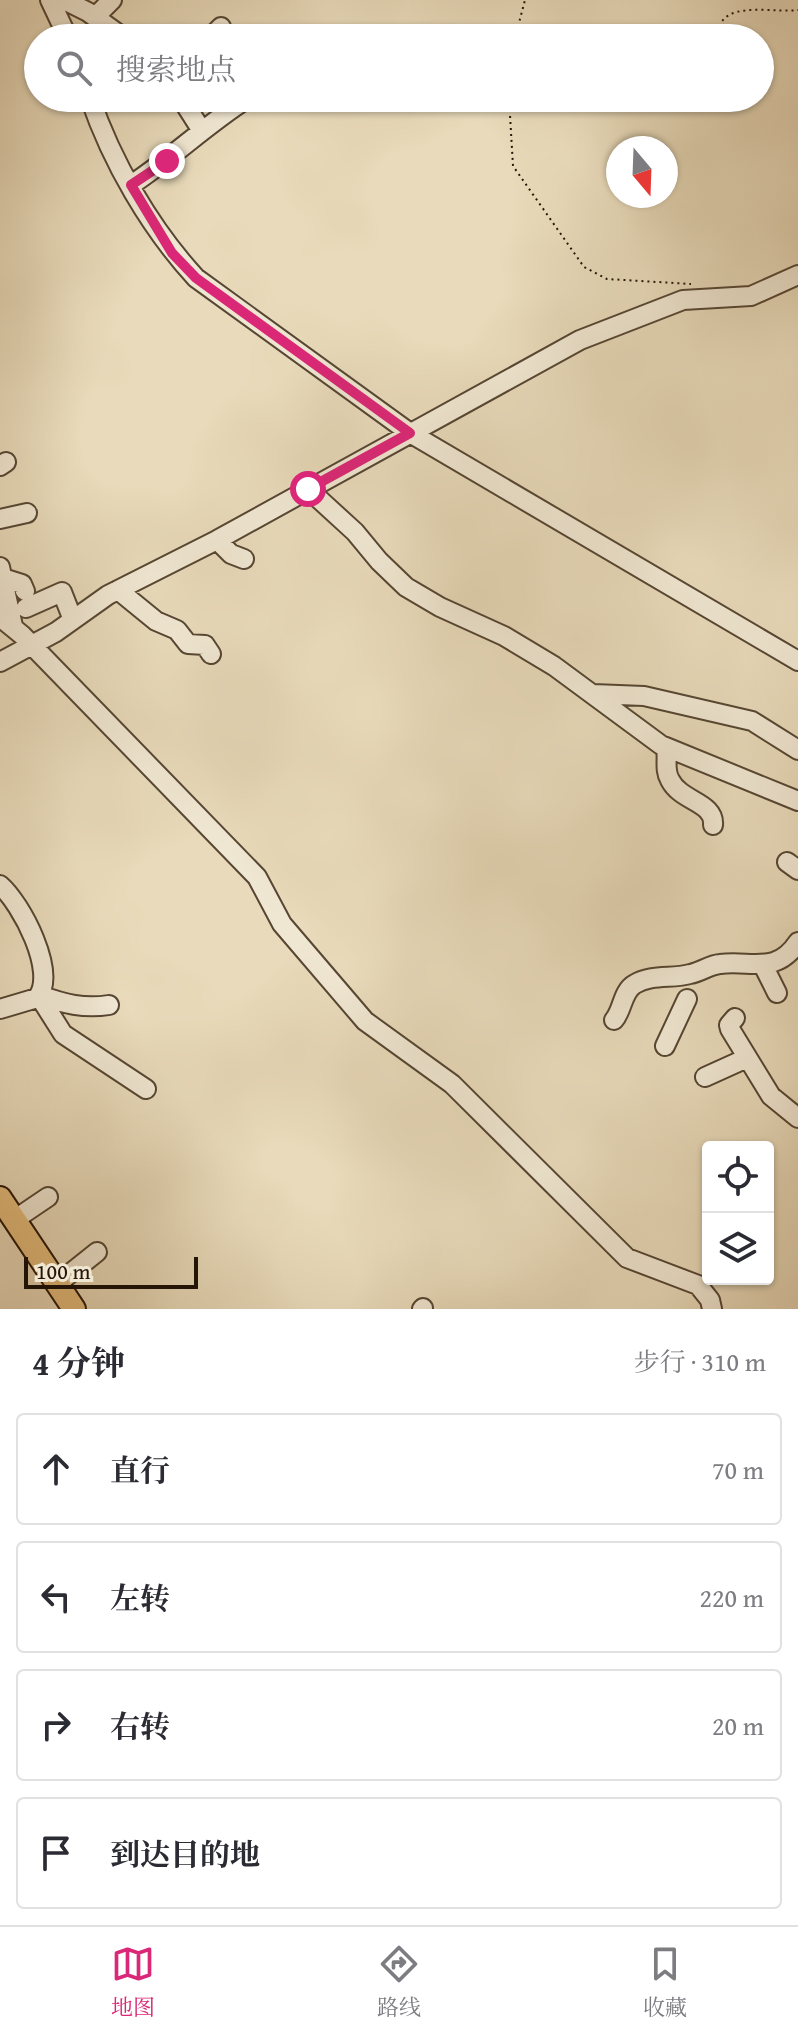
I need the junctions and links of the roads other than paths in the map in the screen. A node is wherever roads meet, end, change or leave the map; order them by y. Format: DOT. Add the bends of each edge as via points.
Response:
graph roads {
  1 [pos="112,0"];
  2 [pos="58,2"];
  3 [pos="95,17"];
  4 [pos="64,24"];
  5 [pos="105,24"];
  6 [pos="96,112"];
  7 [pos="190,112"];
  8 [pos="228,112"];
  9 [pos="202,131"];
  10 [pos="131,185"];
  11 [pos="798,275"];
  12 [pos="410,433"];
  13 [pos="308,489"];
  14 [pos="27,513"];
  15 [pos="0,519"];
  16 [pos="217,540"];
  17 [pos="244,559"];
  18 [pos="2,572"];
  19 [pos="118,590"];
  20 [pos="73,620"];
  21 [pos="7,621"];
  22 [pos="31,645"];
  23 [pos="211,654"];
  24 [pos="798,661"];
  25 [pos="0,662"];
  26 [pos="593,694"];
  27 [pos="666,747"];
  28 [pos="798,750"];
  29 [pos="798,801"];
  30 [pos="713,825"];
  31 [pos="0,885"];
  32 [pos="795,954"];
  33 [pos="763,965"];
  34 [pos="690,974"];
  35 [pos="777,993"];
  36 [pos="40,996"];
  37 [pos="109,1005"];
  38 [pos="0,1009"];
  39 [pos="735,1018"];
  40 [pos="614,1020"];
  41 [pos="665,1046"];
  42 [pos="747,1058"];
  43 [pos="705,1077"];
  44 [pos="146,1089"];
  45 [pos="798,1118"];
  46 [pos="48,1197"];
  47 [pos="0,1198"];
  48 [pos="14,1220"];
  49 [pos="97,1252"];
  50 [pos="57,1284"];
  51 [pos="74,1309"];
  52 [pos="712,1309"];
  1 -- 3 [label="street"];
  2 -- 3 [label="street"];
  2 -- 4 [label="street"];
  3 -- 5 [label="street"];
  6 -- 10 [label="street"];
  7 -- 9 [label="street"];
  8 -- 9 [label="street"];
  9 -- 10 [label="street"];
  10 -- 12 [label="street" via="172,253 196,278"];
  11 -- 12 [label="street" via="751,296 683,300 611,327"];
  12 -- 13 [label="street"];
  12 -- 24 [label="street"];
  13 -- 16 [label="street"];
  13 -- 26 [label="street" via="406,587 504,636"];
  14 -- 15 [label="street"];
  16 -- 17 [label="street"];
  16 -- 19 [label="street"];
  18 -- 20 [label="street" via="22,584 26,600 62,592"];
  18 -- 21 [label="street"];
  19 -- 20 [label="street"];
  19 -- 23 [label="street" via="156,621 177,630 188,644 205,645"];
  20 -- 22 [label="street"];
  21 -- 22 [label="street"];
  22 -- 25 [label="street"];
  22 -- 52 [label="street" via="257,877 282,924 365,1021 452,1084 627,1258 698,1285"];
  26 -- 27 [label="street"];
  26 -- 28 [label="street" via="644,696 752,721"];
  27 -- 29 [label="street"];
  27 -- 30 [label="street" via="670,781 688,799 708,808"];
  31 -- 36 [label="street" via="14,899 42,959"];
  32 -- 33 [label="street"];
  33 -- 34 [label="street" via="723,963"];
  33 -- 35 [label="street"];
  34 -- 40 [label="street" via="635,984"];
  34 -- 41 [label="street" via="691,1003"];
  36 -- 37 [label="street" via="78,1006"];
  36 -- 38 [label="street"];
  36 -- 44 [label="street" via="63,1034"];
  39 -- 42 [label="street" via="730,1029"];
  42 -- 43 [label="street"];
  42 -- 45 [label="street" via="771,1096"];
  46 -- 48 [label="street"];
  47 -- 48 [label="main road"];
  48 -- 50 [label="main road"];
  49 -- 50 [label="street"];
  50 -- 51 [label="main road"];
}
